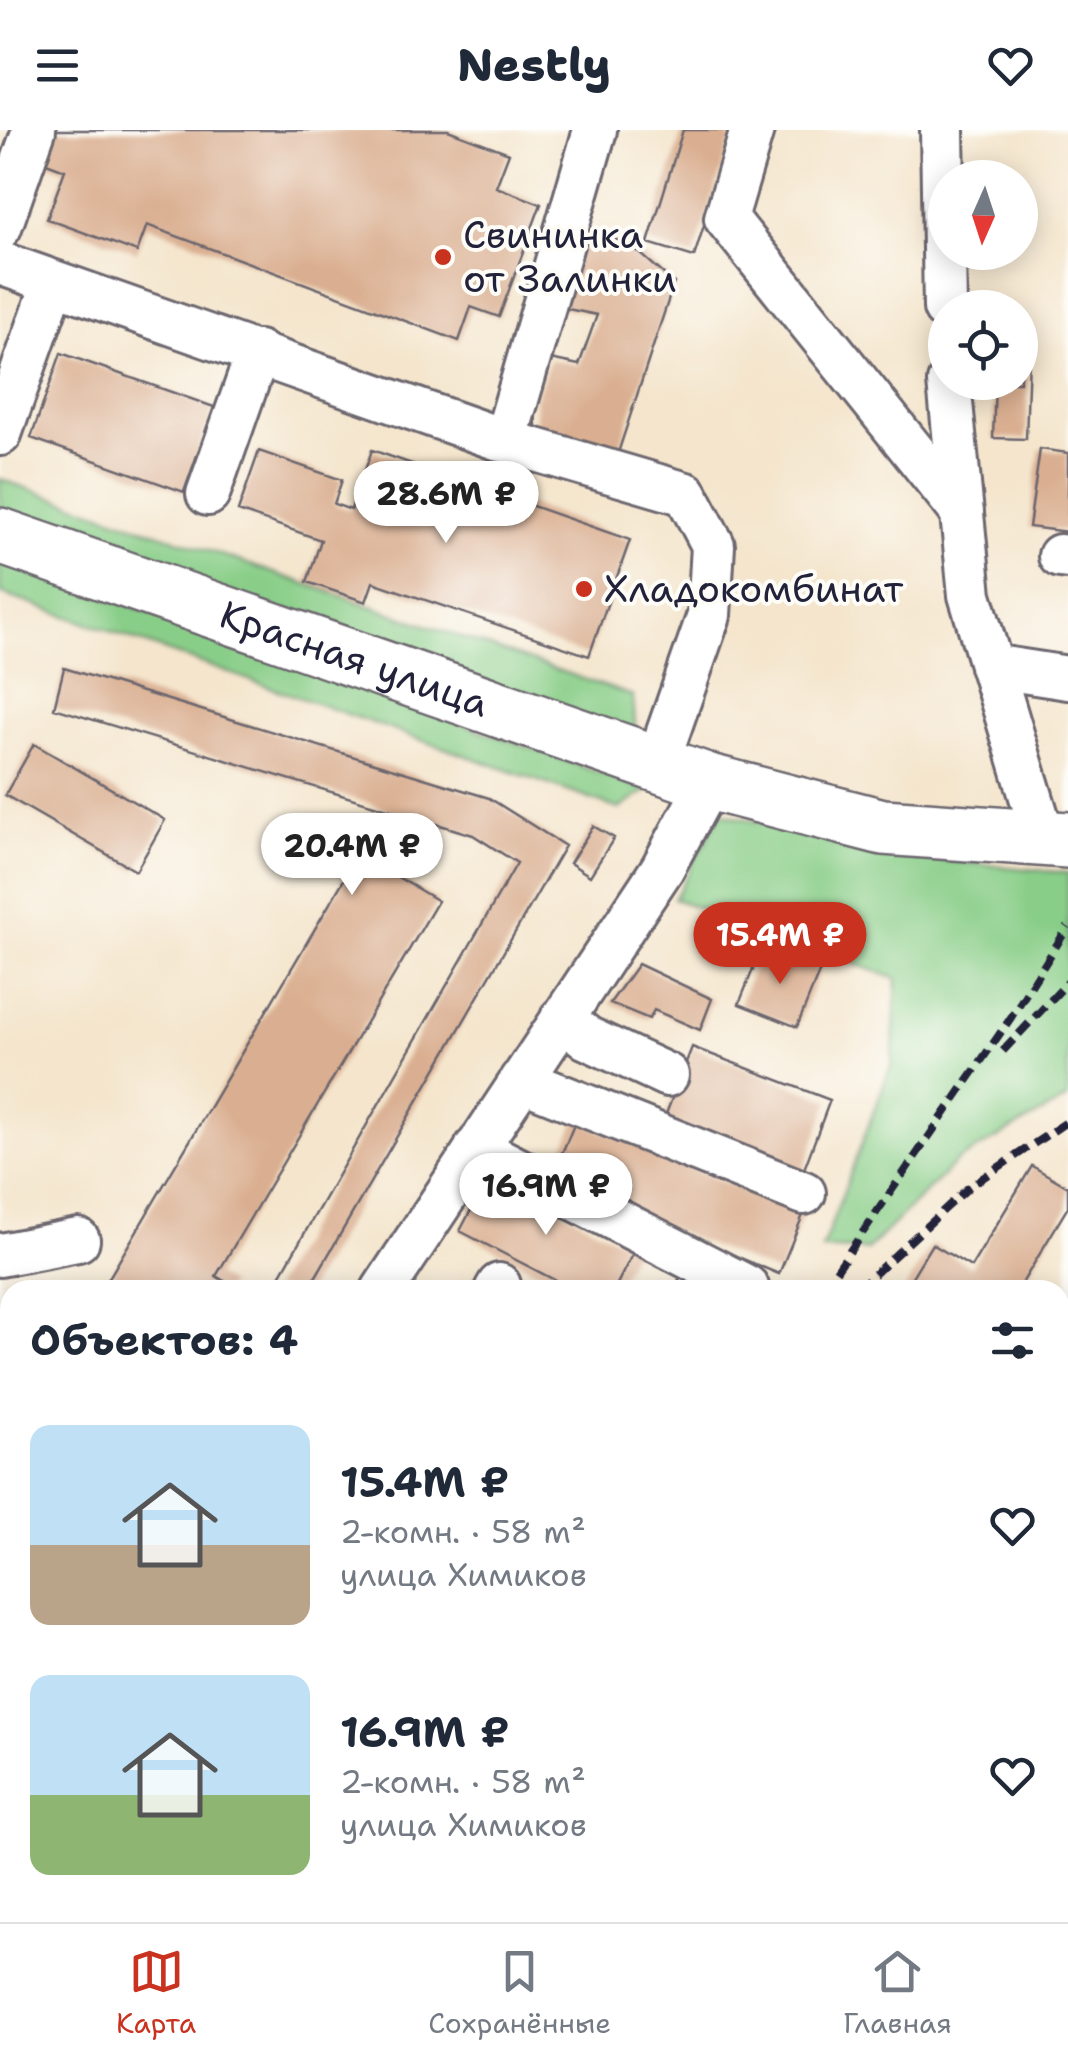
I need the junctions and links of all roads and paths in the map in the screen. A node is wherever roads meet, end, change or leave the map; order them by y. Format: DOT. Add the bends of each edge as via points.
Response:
graph roads {
  1 [pos="34,130"];
  2 [pos="595,130"];
  3 [pos="752,130"];
  4 [pos="942,130"];
  5 [pos="0,226"];
  6 [pos="0,262"];
  7 [pos="54,282"];
  8 [pos="945,290"];
  9 [pos="258,352"];
  10 [pos="951,400"];
  11 [pos="0,434"];
  12 [pos="504,441"];
  13 [pos="208,494"];
  14 [pos="962,512"];
  15 [pos="0,536"];
  16 [pos="991,666"];
  17 [pos="1068,678"];
  18 [pos="657,764"];
  19 [pos="709,782"];
  20 [pos="1060,827"];
  21 [pos="562,1018"];
  22 [pos="667,1076"];
  23 [pos="522,1080"];
  24 [pos="476,1148"];
  25 [pos="804,1193"];
  26 [pos="78,1240"];
  27 [pos="0,1255"];
  28 [pos="390,1280"];
  29 [pos="733,1280"];
  1 -- 5 [label="street"];
  2 -- 12 [label="street"];
  3 -- 14 [label="street" via="726,218"];
  4 -- 8 [label="street"];
  6 -- 7 [label="street"];
  7 -- 9 [label="street"];
  7 -- 11 [label="street"];
  9 -- 12 [label="street"];
  9 -- 13 [label="street"];
  10 -- 14 [label="street"];
  12 -- 18 [label="street" via="686,494 713,545 709,616"];
  14 -- 16 [label="street" via="970,595"];
  15 -- 18 [label="main road, Красная улица"];
  16 -- 17 [label="street"];
  16 -- 20 [label="street"];
  18 -- 19 [label="main road, Красная улица"];
  19 -- 20 [label="main road, Красная улица" via="884,827"];
  19 -- 21 [label="street" via="662,869"];
  21 -- 22 [label="street" via="587,1038"];
  21 -- 23 [label="street"];
  23 -- 24 [label="street"];
  23 -- 25 [label="street"];
  24 -- 28 [label="street"];
  24 -- 29 [label="street"];
  26 -- 27 [label="street"];
}
